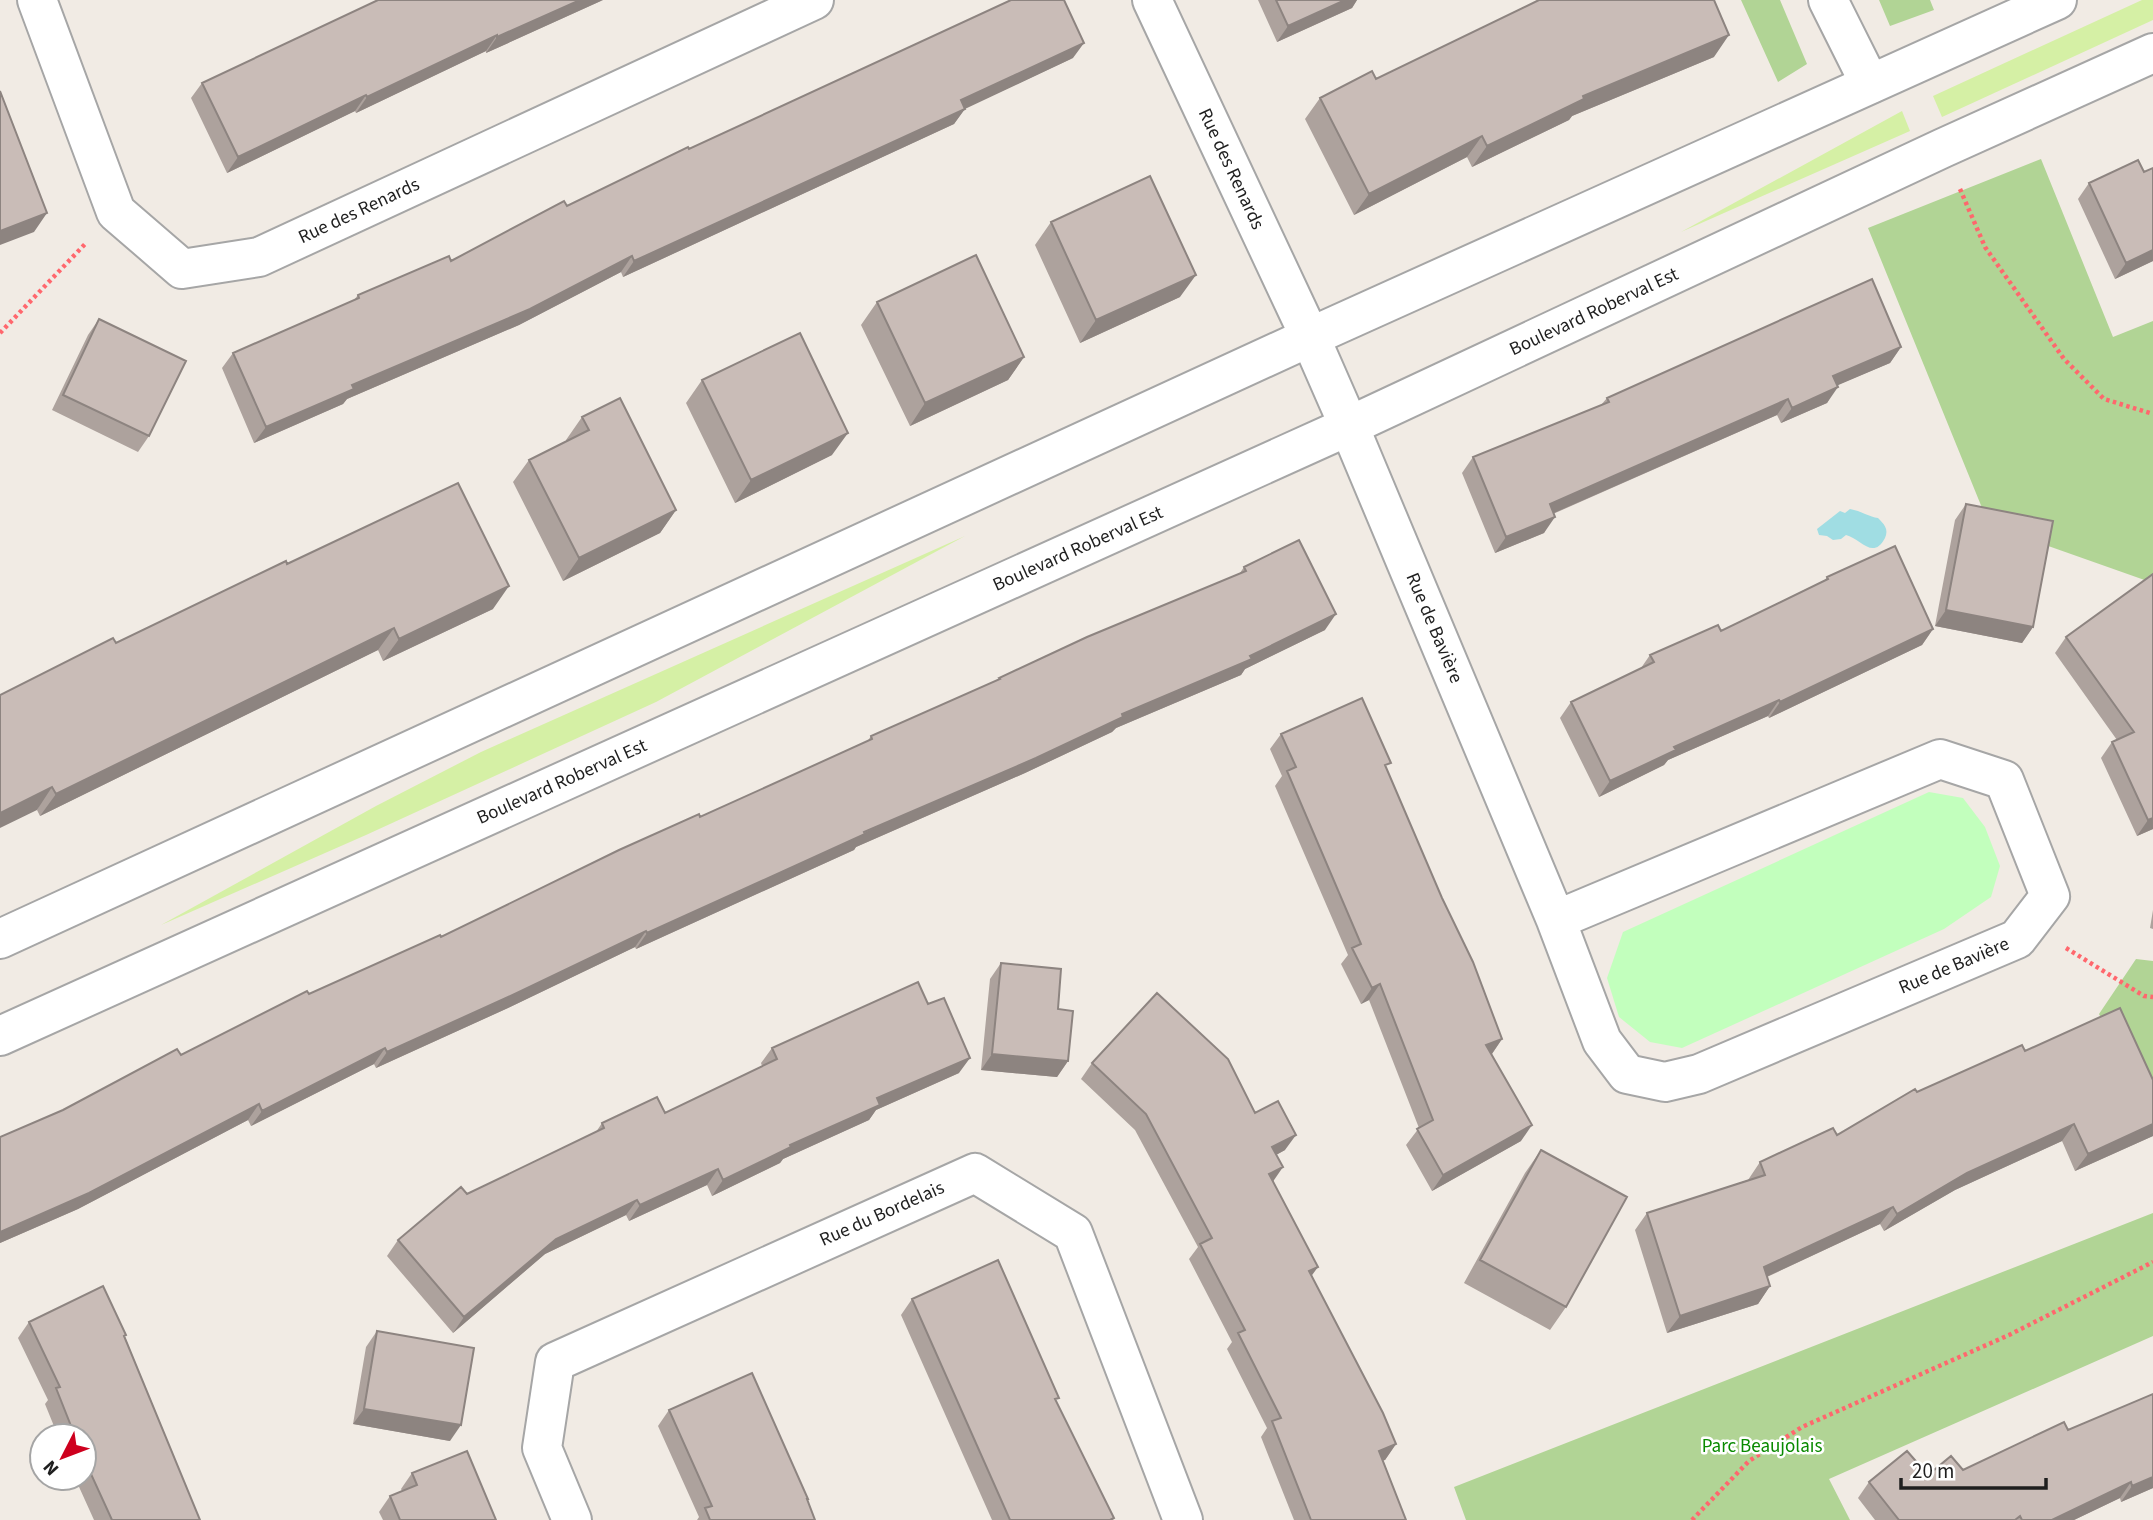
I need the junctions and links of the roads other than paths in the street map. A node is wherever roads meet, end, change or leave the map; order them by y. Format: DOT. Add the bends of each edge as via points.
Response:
graph roads {
  1 [pos="37,0"];
  2 [pos="814,0"];
  3 [pos="1152,0"];
  4 [pos="1828,0"];
  5 [pos="2057,0"];
  6 [pos="2153,53"];
  7 [pos="1870,84"];
  8 [pos="1310,337"];
  9 [pos="1349,426"];
  10 [pos="1556,920"];
  11 [pos="0,939"];
  12 [pos="0,1036"];
  13 [pos="572,1520"];
  14 [pos="1183,1520"];
  1 -- 2 [label="street, Rue des Renards" via="116,212 182,269 259,257"];
  3 -- 8 [label="street, Rue des Renards"];
  4 -- 7 [label="street"];
  5 -- 7 [label="street"];
  6 -- 9 [label="street, Boulevard Roberval Est"];
  7 -- 8 [label="street"];
  8 -- 9 [label="street, Rue de Bavière"];
  8 -- 11 [label="street"];
  9 -- 10 [label="street, Rue de Bavière"];
  9 -- 12 [label="street, Boulevard Roberval Est"];
  10 -- 10 [label="street, Rue de Bavière" via="1940,759 2004,780 2050,896 2017,939 1699,1074 1665,1082 1627,1074 1602,1041"];
  13 -- 14 [label="street, Rue du Bordelais" via="542,1448 555,1362 975,1173 1073,1233"];
}
